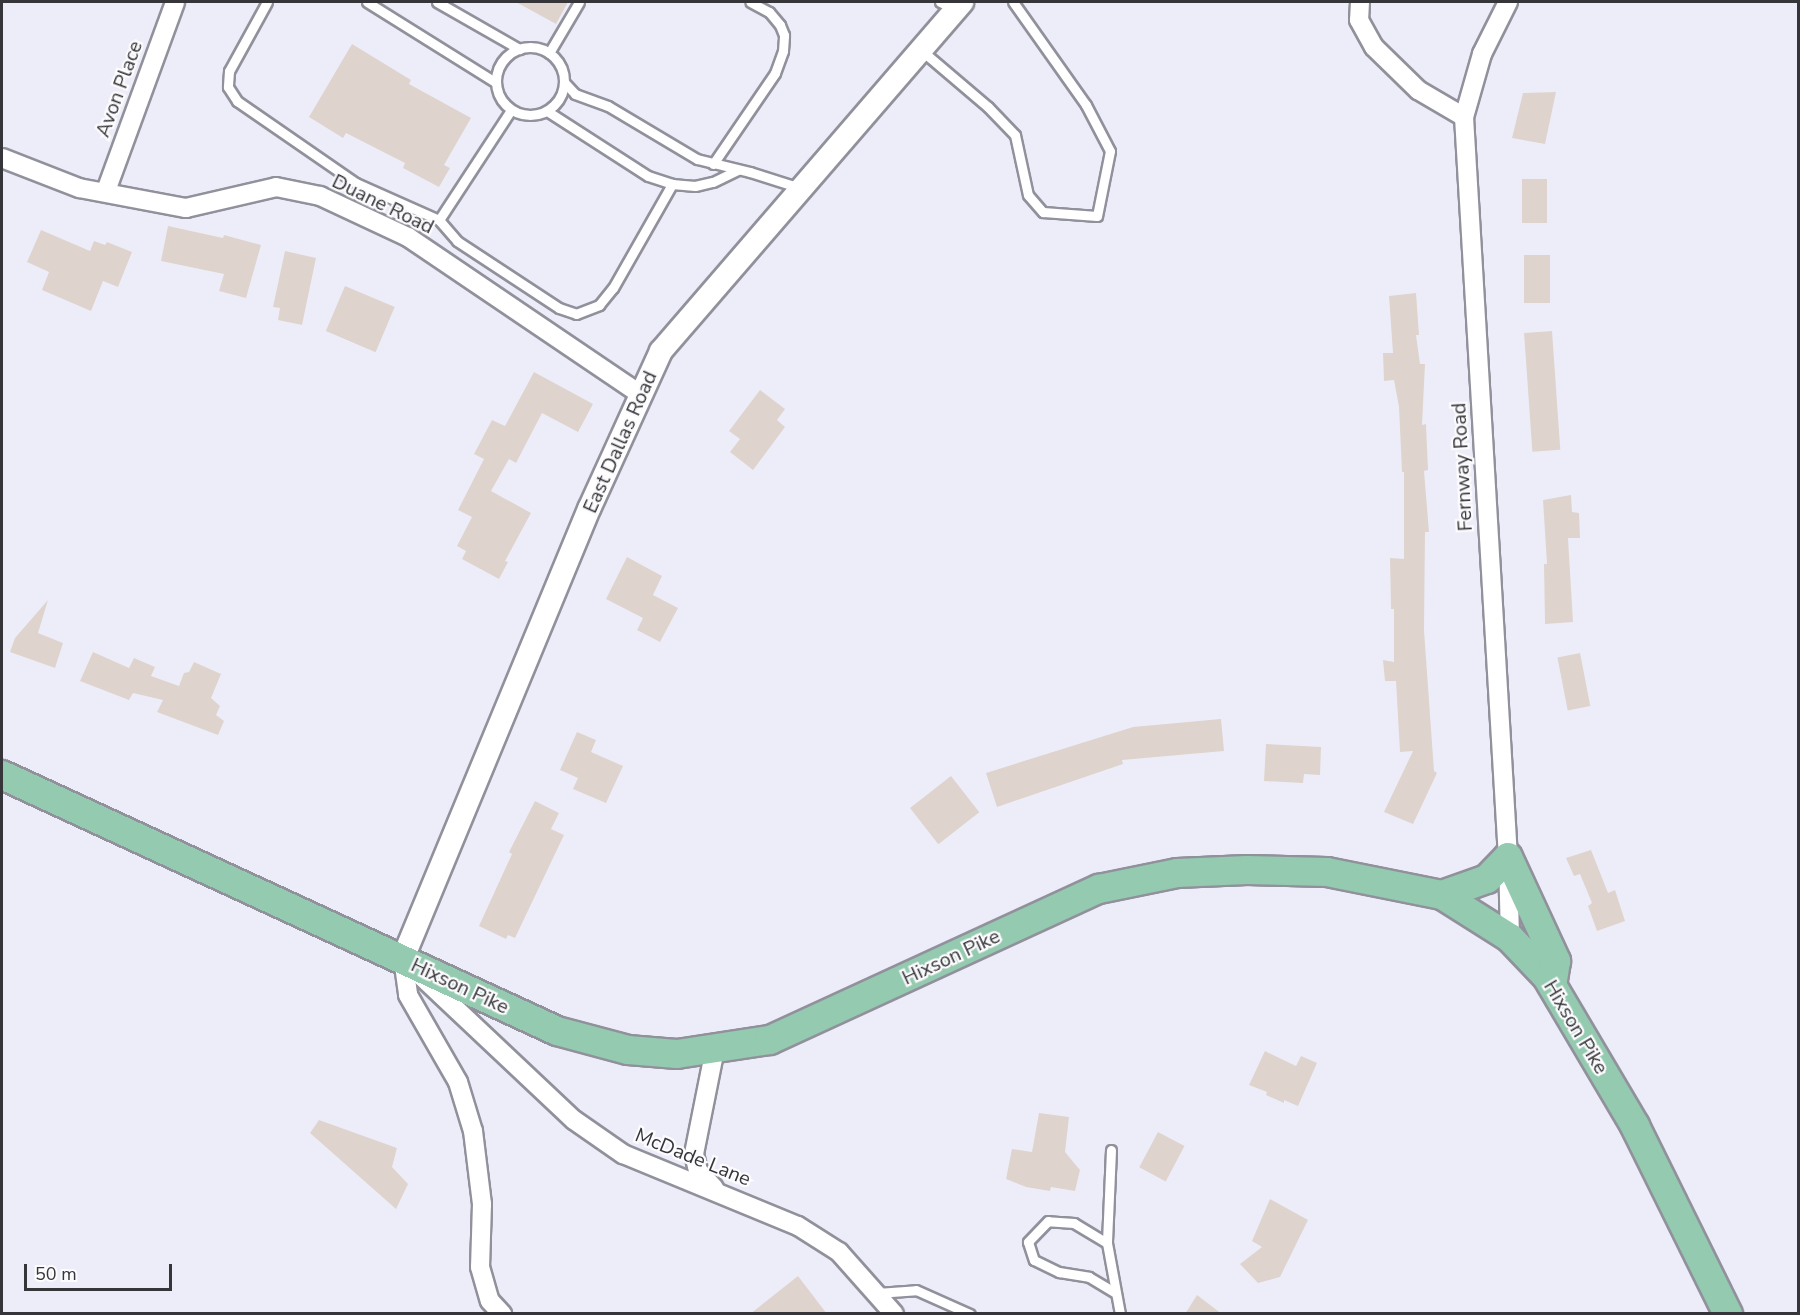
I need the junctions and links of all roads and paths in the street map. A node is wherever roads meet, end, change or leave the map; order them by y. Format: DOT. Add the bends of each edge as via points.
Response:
graph roads {
  1 [pos="175,2"];
  2 [pos="267,2"];
  3 [pos="367,2"];
  4 [pos="438,2"];
  5 [pos="579,2"];
  6 [pos="750,2"];
  7 [pos="1013,2"];
  8 [pos="1360,2"];
  9 [pos="1508,2"];
  10 [pos="952,4"];
  11 [pos="519,49"];
  12 [pos="921,50"];
  13 [pos="549,53"];
  14 [pos="495,82"];
  15 [pos="564,82"];
  16 [pos="511,110"];
  17 [pos="547,111"];
  18 [pos="1464,117"];
  19 [pos="2,158"];
  20 [pos="713,164"];
  21 [pos="738,170"];
  22 [pos="672,184"];
  23 [pos="801,189"];
  24 [pos="106,191"];
  25 [pos="439,220"];
  26 [pos="641,395"];
  27 [pos="2,775"];
  28 [pos="1508,857"];
  29 [pos="1442,895"];
  30 [pos="1509,938"];
  31 [pos="403,958"];
  32 [pos="1552,985"];
  33 [pos="715,1049"];
  34 [pos="1111,1150"];
  35 [pos="717,1191"];
  36 [pos="1107,1243"];
  37 [pos="1114,1292"];
  38 [pos="877,1293"];
  39 [pos="502,1314"];
  40 [pos="894,1314"];
  41 [pos="970,1314"];
  42 [pos="1120,1314"];
  43 [pos="1728,1314"];
  1 -- 24 [label="street, Avon Place"];
  2 -- 25 [label="lane" via="229,70 228,87 237,101 356,183"];
  3 -- 14 [label="lane"];
  4 -- 11 [label="lane"];
  5 -- 13 [label="lane"];
  6 -- 20 [label="lane" via="769,12 780,25 783,51 775,73"];
  7 -- 12 [label="lane" via="1086,105 1110,151 1097,216 1043,212 1028,195 1015,135"];
  8 -- 18 [label="street" via="1359,20 1374,47 1418,90"];
  9 -- 18 [label="street, Fernway Road" via="1482,54"];
  10 -- 12 [label="street, East Dallas Road"];
  11 -- 13 [label="lane" via="540,48"];
  11 -- 14 [label="lane" via="506,56"];
  12 -- 23 [label="street, East Dallas Road"];
  13 -- 15 [label="lane" via="561,66"];
  14 -- 16 [label="lane" via="502,103"];
  15 -- 17 [label="lane" via="556,104"];
  15 -- 20 [label="lane" via="575,94 608,106 697,159"];
  16 -- 17 [label="lane" via="535,116"];
  16 -- 25 [label="lane"];
  17 -- 22 [label="lane" via="648,176"];
  18 -- 28 [label="street, Fernway Road"];
  19 -- 24 [label="street, Duane Road" via="79,188"];
  20 -- 21 [label="lane"];
  21 -- 22 [label="lane" via="695,186"];
  21 -- 23 [label="lane"];
  22 -- 25 [label="lane" via="613,288 599,305 583,314 559,308 457,241"];
  23 -- 26 [label="street, East Dallas Road" via="661,351"];
  24 -- 26 [label="street, Duane Road" via="186,208 276,187 320,196 408,237"];
  26 -- 31 [label="street, East Dallas Road" via="590,507"];
  27 -- 31 [label="main road, Hixson Pike"];
  28 -- 29 [label="main road" via="1487,879"];
  28 -- 30 [label="street, Fernway Road"];
  28 -- 32 [label="main road" via="1556,962"];
  29 -- 30 [label="main road, Hixson Pike"];
  29 -- 33 [label="main road, Hixson Pike" via="1327,872 1247,870 1177,873 1099,889 770,1040"];
  30 -- 32 [label="main road, Hixson Pike"];
  31 -- 33 [label="main road, Hixson Pike" via="557,1031 628,1050 677,1054"];
  31 -- 35 [label="street, McDade Lane" via="574,1120 622,1154"];
  31 -- 39 [label="street" via="408,995 458,1082 473,1131 483,1204 480,1267 489,1302"];
  32 -- 43 [label="main road, Hixson Pike" via="1635,1126"];
  33 -- 35 [label="street" via="694,1154 698,1171"];
  34 -- 36 [label="lane"];
  35 -- 38 [label="street, McDade Lane" via="798,1226 839,1252"];
  36 -- 37 [label="lane"];
  36 -- 37 [label="lane" via="1074,1223 1048,1221 1028,1242 1034,1260 1059,1272 1089,1277"];
  37 -- 42 [label="lane"];
  38 -- 40 [label="street, McDade Lane"];
  38 -- 41 [label="lane" via="916,1290"];
}
